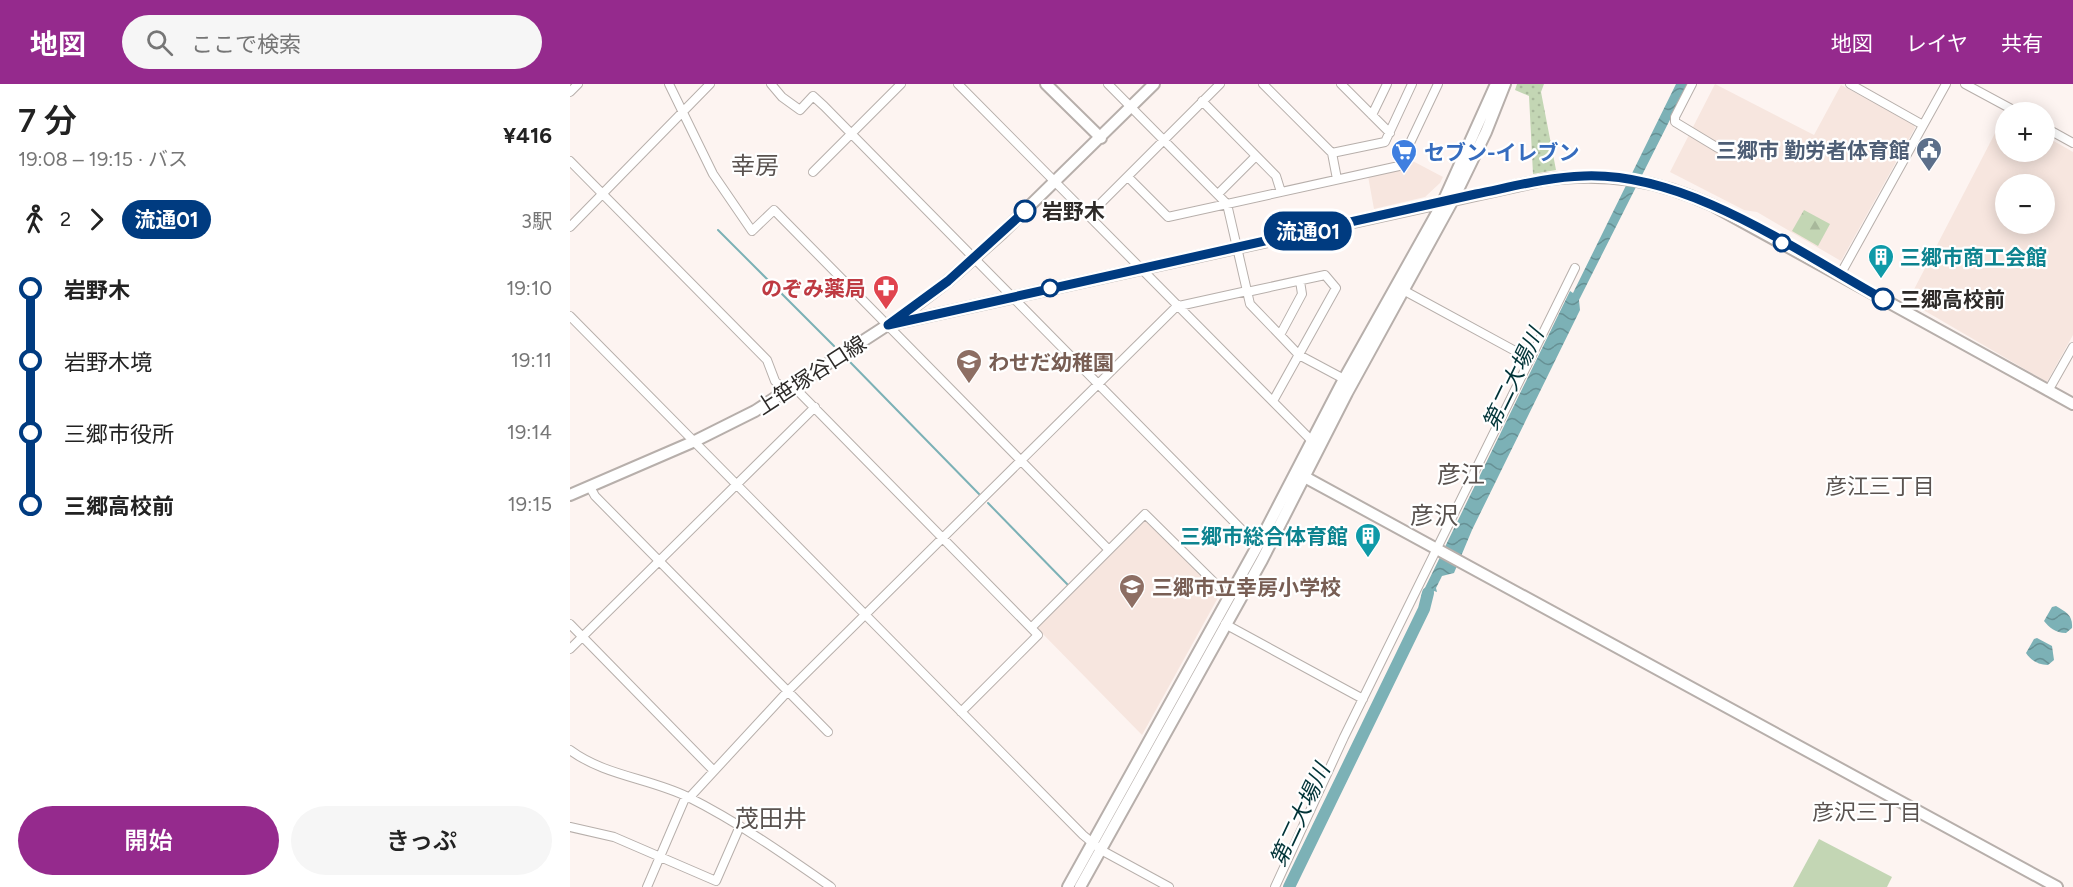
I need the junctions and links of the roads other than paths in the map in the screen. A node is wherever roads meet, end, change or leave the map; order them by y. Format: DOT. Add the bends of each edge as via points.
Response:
graph roads {
  1 [pos="578,84"];
  2 [pos="669,84"];
  3 [pos="710,84"];
  4 [pos="771,84"];
  5 [pos="901,84"];
  6 [pos="958,84"];
  7 [pos="1046,84"];
  8 [pos="1108,84"];
  9 [pos="1154,84"];
  10 [pos="1220,84"];
  11 [pos="1263,84"];
  12 [pos="1341,84"];
  13 [pos="1387,84"];
  14 [pos="1412,84"];
  15 [pos="1438,84"];
  16 [pos="1496,84"];
  17 [pos="1505,84"];
  18 [pos="1692,84"];
  19 [pos="1850,84"];
  20 [pos="1946,84"];
  21 [pos="1965,84"];
  22 [pos="570,92"];
  23 [pos="1202,101"];
  24 [pos="1998,102"];
  25 [pos="1131,106"];
  26 [pos="682,112"];
  27 [pos="1372,115"];
  28 [pos="1923,124"];
  29 [pos="1390,133"];
  30 [pos="852,134"];
  31 [pos="2055,134"];
  32 [pos="1101,138"];
  33 [pos="1164,139"];
  34 [pos="2073,143"];
  35 [pos="1718,148"];
  36 [pos="1332,153"];
  37 [pos="1256,156"];
  38 [pos="570,161"];
  39 [pos="813,172"];
  40 [pos="1128,177"];
  41 [pos="1337,179"];
  42 [pos="1056,182"];
  43 [pos="1281,192"];
  44 [pos="603,194"];
  45 [pos="1218,194"];
  46 [pos="1453,200"];
  47 [pos="1227,204"];
  48 [pos="1442,204"];
  49 [pos="1089,215"];
  50 [pos="570,227"];
  51 [pos="1237,247"];
  52 [pos="974,258"];
  53 [pos="1141,268"];
  54 [pos="1575,268"];
  55 [pos="1840,275"];
  56 [pos="1300,281"];
  57 [pos="1403,290"];
  58 [pos="1247,291"];
  59 [pos="1012,297"];
  60 [pos="1178,306"];
  61 [pos="570,316"];
  62 [pos="888,325"];
  63 [pos="1280,335"];
  64 [pos="2073,347"];
  65 [pos="1299,355"];
  66 [pos="1530,360"];
  67 [pos="1344,379"];
  68 [pos="1099,383"];
  69 [pos="789,389"];
  70 [pos="2048,391"];
  71 [pos="1273,401"];
  72 [pos="2073,404"];
  73 [pos="815,407"];
  74 [pos="695,441"];
  75 [pos="1312,441"];
  76 [pos="1021,460"];
  77 [pos="1301,475"];
  78 [pos="737,485"];
  79 [pos="590,487"];
  80 [pos="570,495"];
  81 [pos="943,538"];
  82 [pos="1259,543"];
  83 [pos="1109,550"];
  84 [pos="1440,550"];
  85 [pos="659,560"];
  86 [pos="1230,597"];
  87 [pos="865,615"];
  88 [pos="570,624"];
  89 [pos="1225,624"];
  90 [pos="1031,628"];
  91 [pos="583,637"];
  92 [pos="570,649"];
  93 [pos="788,691"];
  94 [pos="1362,699"];
  95 [pos="961,712"];
  96 [pos="828,732"];
  97 [pos="570,750"];
  98 [pos="714,771"];
  99 [pos="687,797"];
  100 [pos="740,826"];
  101 [pos="570,827"];
  102 [pos="1096,846"];
  103 [pos="660,857"];
  104 [pos="647,887"];
  105 [pos="831,887"];
  106 [pos="1068,887"];
  107 [pos="1080,887"];
  108 [pos="1169,887"];
  109 [pos="1275,887"];
  110 [pos="2057,887"];
  1 -- 22 [label="street"];
  2 -- 26 [label="street"];
  3 -- 26 [label="street"];
  4 -- 30 [label="street" via="800,110 813,96"];
  5 -- 30 [label="street"];
  6 -- 42 [label="street"];
  7 -- 32 [label="street"];
  8 -- 25 [label="street"];
  9 -- 25 [label="street, 上笹塚谷口線"];
  10 -- 23 [label="street"];
  11 -- 36 [label="street"];
  12 -- 27 [label="street"];
  13 -- 27 [label="street"];
  14 -- 29 [label="street"];
  15 -- 41 [label="street" via="1400,165"];
  16 -- 48 [label="street"];
  17 -- 46 [label="street"];
  18 -- 35 [label="street" via="1675,122"];
  19 -- 28 [label="street"];
  20 -- 28 [label="street"];
  21 -- 24 [label="street"];
  23 -- 33 [label="street"];
  23 -- 37 [label="street"];
  25 -- 32 [label="street, 上笹塚谷口線"];
  25 -- 33 [label="street"];
  26 -- 44 [label="street"];
  26 -- 62 [label="street" via="720,186 752,231 774,210"];
  27 -- 29 [label="street"];
  28 -- 55 [label="street"];
  29 -- 36 [label="street" via="1385,142"];
  30 -- 39 [label="street"];
  30 -- 52 [label="street"];
  31 -- 34 [label="street"];
  32 -- 42 [label="street, 上笹塚谷口線"];
  33 -- 40 [label="street"];
  33 -- 45 [label="street"];
  36 -- 41 [label="street"];
  37 -- 43 [label="street" via="1276,176"];
  37 -- 45 [label="street"];
  38 -- 44 [label="street"];
  40 -- 47 [label="street" via="1168,217"];
  40 -- 49 [label="street"];
  41 -- 43 [label="street"];
  42 -- 49 [label="street"];
  42 -- 52 [label="street, 上笹塚谷口線"];
  43 -- 47 [label="street"];
  44 -- 50 [label="street"];
  44 -- 69 [label="street" via="766,360 775,381"];
  45 -- 47 [label="street"];
  46 -- 48 [label="street"];
  46 -- 55 [label="street" via="1559,178 1620,177 1655,183 1714,206"];
  46 -- 57 [label="street"];
  47 -- 51 [label="street"];
  48 -- 51 [label="street"];
  48 -- 67 [label="street"];
  49 -- 53 [label="street"];
  51 -- 53 [label="street"];
  51 -- 58 [label="street"];
  52 -- 59 [label="street"];
  52 -- 62 [label="street, 上笹塚谷口線"];
  53 -- 59 [label="street"];
  53 -- 60 [label="street"];
  54 -- 66 [label="street"];
  55 -- 70 [label="street"];
  56 -- 58 [label="street"];
  56 -- 63 [label="street" via="1302,294"];
  56 -- 65 [label="street" via="1325,275 1336,288"];
  57 -- 66 [label="street"];
  57 -- 77 [label="street"];
  58 -- 60 [label="street"];
  58 -- 63 [label="street" via="1250,304"];
  59 -- 62 [label="street"];
  59 -- 68 [label="street"];
  60 -- 68 [label="street"];
  60 -- 71 [label="street"];
  61 -- 74 [label="street"];
  62 -- 69 [label="street, 上笹塚谷口線"];
  62 -- 76 [label="street"];
  63 -- 65 [label="street"];
  64 -- 70 [label="street"];
  65 -- 67 [label="street"];
  65 -- 71 [label="street"];
  66 -- 84 [label="street"];
  67 -- 75 [label="street"];
  68 -- 76 [label="street"];
  68 -- 82 [label="street"];
  69 -- 73 [label="street"];
  69 -- 74 [label="street, 上笹塚谷口線"];
  70 -- 72 [label="street"];
  71 -- 75 [label="street"];
  73 -- 78 [label="street"];
  73 -- 81 [label="street"];
  74 -- 78 [label="street"];
  74 -- 79 [label="street, 上笹塚谷口線"];
  75 -- 77 [label="street"];
  76 -- 81 [label="street"];
  76 -- 83 [label="street"];
  77 -- 82 [label="street"];
  77 -- 84 [label="street"];
  77 -- 89 [label="street" via="1263,560"];
  78 -- 85 [label="street"];
  78 -- 87 [label="street"];
  79 -- 80 [label="street, 上笹塚谷口線"];
  79 -- 85 [label="street"];
  81 -- 87 [label="street"];
  81 -- 90 [label="street"];
  82 -- 86 [label="street"];
  83 -- 86 [label="street" via="1145,514"];
  83 -- 90 [label="street"];
  84 -- 94 [label="street"];
  84 -- 110 [label="street"];
  85 -- 91 [label="street"];
  85 -- 93 [label="street"];
  86 -- 102 [label="street"];
  87 -- 93 [label="street"];
  87 -- 95 [label="street"];
  88 -- 91 [label="street"];
  89 -- 94 [label="street"];
  89 -- 102 [label="street"];
  90 -- 95 [label="street" via="1038,635"];
  91 -- 92 [label="street"];
  91 -- 98 [label="street"];
  93 -- 96 [label="street"];
  93 -- 98 [label="street"];
  94 -- 109 [label="street"];
  95 -- 102 [label="street"];
  97 -- 99 [label="street" via="619,775"];
  98 -- 99 [label="street"];
  99 -- 100 [label="street"];
  99 -- 103 [label="street"];
  100 -- 103 [label="street" via="716,881"];
  100 -- 105 [label="street"];
  101 -- 103 [label="street" via="614,837"];
  102 -- 106 [label="street"];
  102 -- 107 [label="street"];
  102 -- 108 [label="street"];
  103 -- 104 [label="street"];
}
